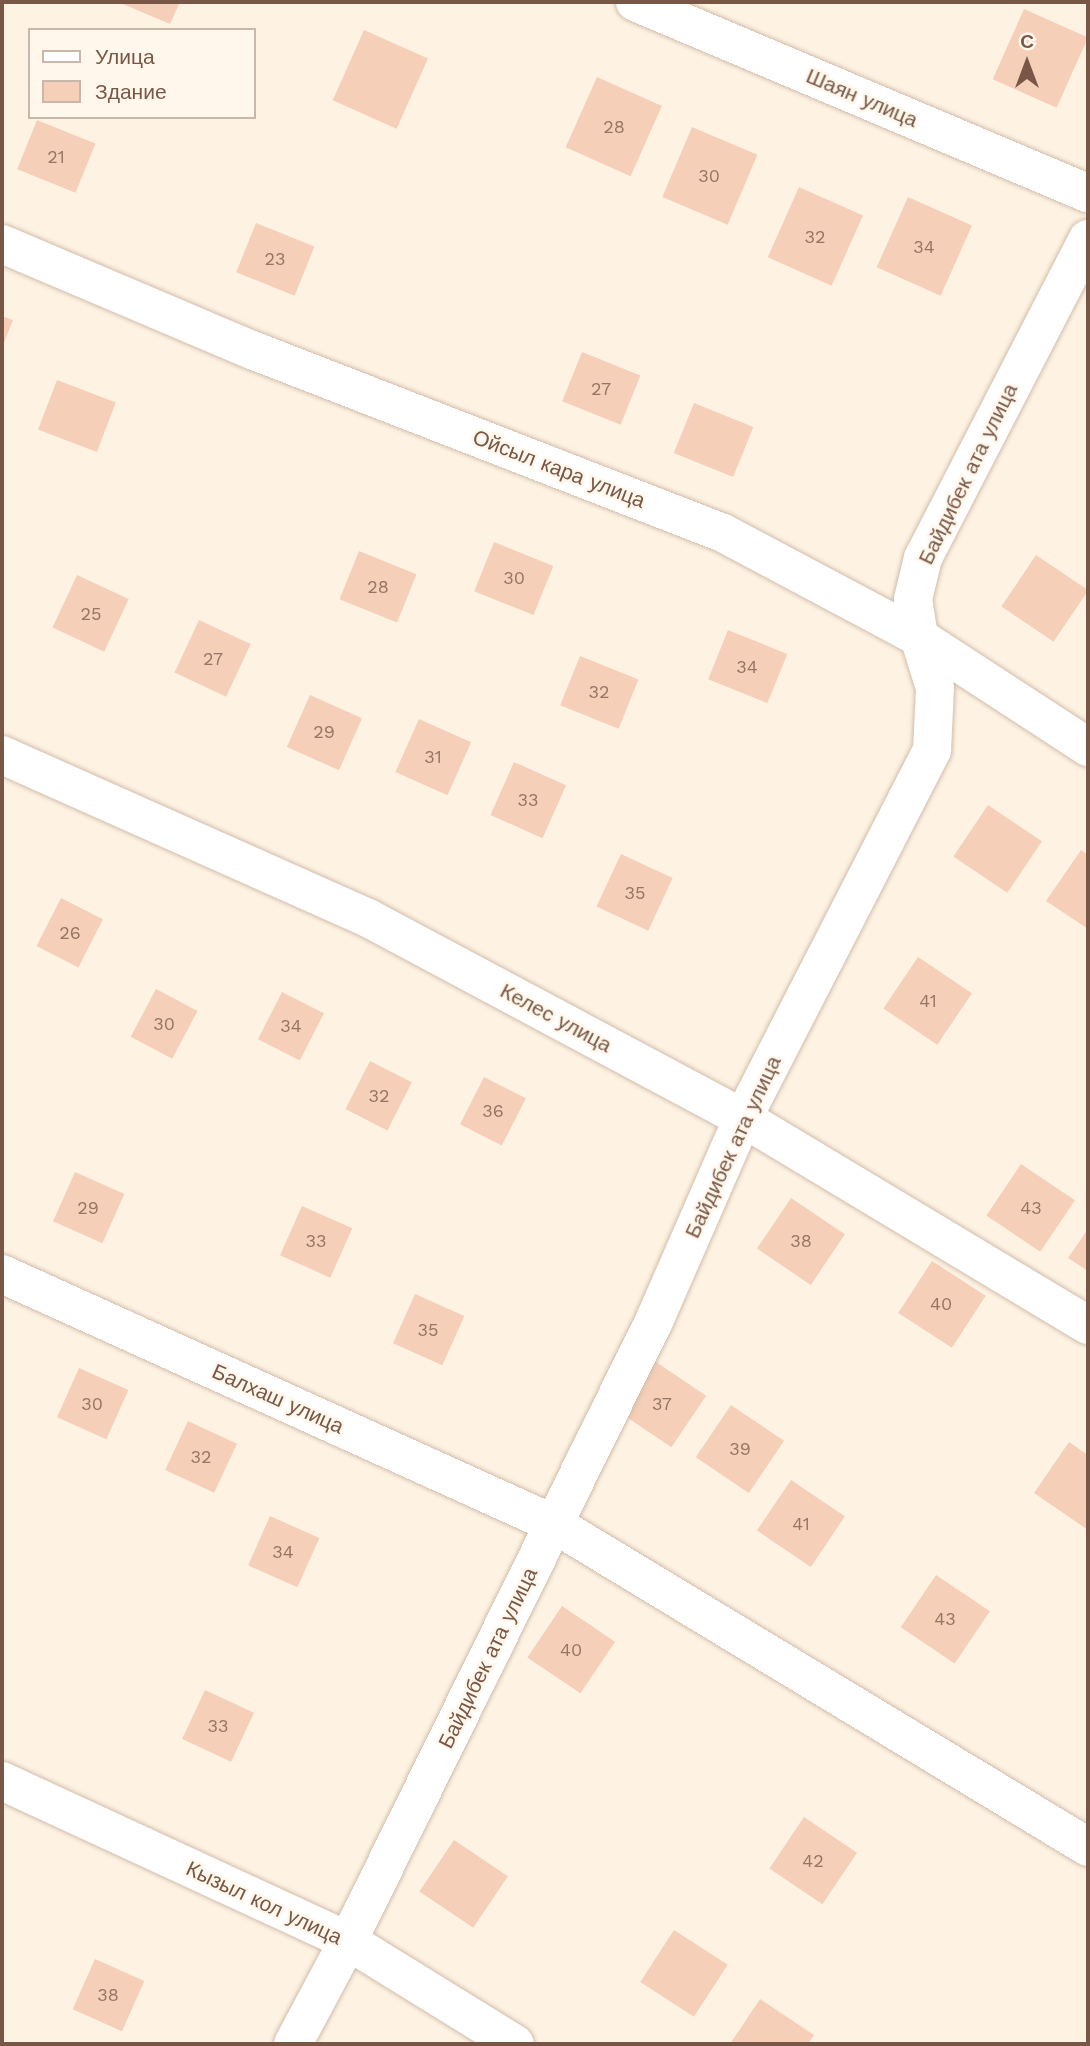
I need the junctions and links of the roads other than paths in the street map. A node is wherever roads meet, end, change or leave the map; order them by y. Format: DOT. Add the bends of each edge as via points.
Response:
graph roads {
  1 [pos="635,2"];
  2 [pos="1088,193"];
  3 [pos="1088,239"];
  4 [pos="2,244"];
  5 [pos="919,637"];
  6 [pos="1088,747"];
  7 [pos="2,755"];
  8 [pos="743,1118"];
  9 [pos="2,1274"];
  10 [pos="1088,1325"];
  11 [pos="554,1524"];
  12 [pos="2,1781"];
  13 [pos="1088,1847"];
  14 [pos="348,1941"];
  15 [pos="293,2044"];
  16 [pos="515,2044"];
  1 -- 2 [label="street, Шаян улица"];
  3 -- 5 [label="street, Байдибек ата улица" via="923,558 913,599"];
  4 -- 5 [label="street, Ойсыл кара улица" via="252,350 723,533"];
  5 -- 6 [label="street, Ойсыл кара улица"];
  5 -- 8 [label="street, Байдибек ата улица" via="935,688 932,750"];
  7 -- 8 [label="street, Келес улица" via="368,918"];
  8 -- 10 [label="street, Келес улица"];
  8 -- 11 [label="street, Байдибек ата улица" via="655,1319"];
  9 -- 11 [label="street, Балхаш улица"];
  11 -- 13 [label="street, Балхаш улица"];
  11 -- 14 [label="street, Байдибек ата улица"];
  12 -- 14 [label="street, Кызыл кол улица"];
  14 -- 15 [label="street, Байдибек ата улица"];
  14 -- 16 [label="street, Кызыл кол улица"];
}
